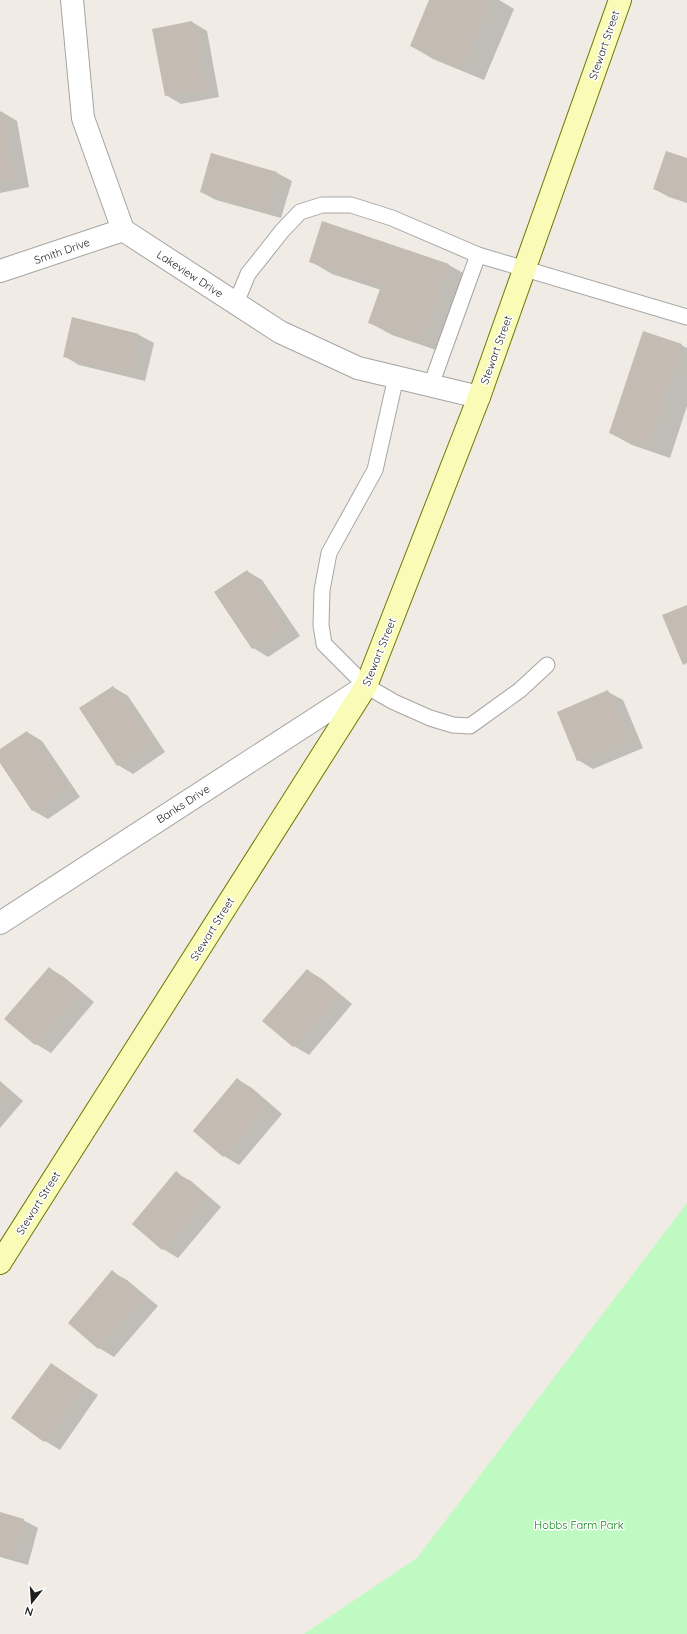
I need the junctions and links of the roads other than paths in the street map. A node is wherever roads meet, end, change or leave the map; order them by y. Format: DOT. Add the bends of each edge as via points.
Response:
graph roads {
  1 [pos="72,0"];
  2 [pos="620,0"];
  3 [pos="123,230"];
  4 [pos="478,255"];
  5 [pos="525,268"];
  6 [pos="0,271"];
  7 [pos="236,303"];
  8 [pos="687,317"];
  9 [pos="396,377"];
  10 [pos="431,385"];
  11 [pos="479,397"];
  12 [pos="547,665"];
  13 [pos="366,686"];
  14 [pos="0,923"];
  15 [pos="0,1263"];
  1 -- 3 [label="street" via="83,118"];
  2 -- 5 [label="street, Stewart Street"];
  3 -- 6 [label="street, Smith Drive"];
  3 -- 7 [label="street, Lakeview Drive"];
  4 -- 5 [label="lane"];
  4 -- 7 [label="lane" via="392,218 351,205 322,205 300,212 282,231 248,274"];
  4 -- 10 [label="lane"];
  5 -- 8 [label="lane"];
  5 -- 11 [label="street, Stewart Street"];
  7 -- 9 [label="street, Lakeview Drive" via="287,335 358,368"];
  9 -- 10 [label="street, Lakeview Drive"];
  9 -- 13 [label="lane" via="375,470 329,553 322,590 321,625 324,644"];
  10 -- 11 [label="street, Lakeview Drive"];
  11 -- 13 [label="street, Stewart Street"];
  12 -- 13 [label="lane" via="520,690 470,726 453,725 430,718"];
  13 -- 14 [label="street, Banks Drive"];
  13 -- 15 [label="street, Stewart Street"];
}
